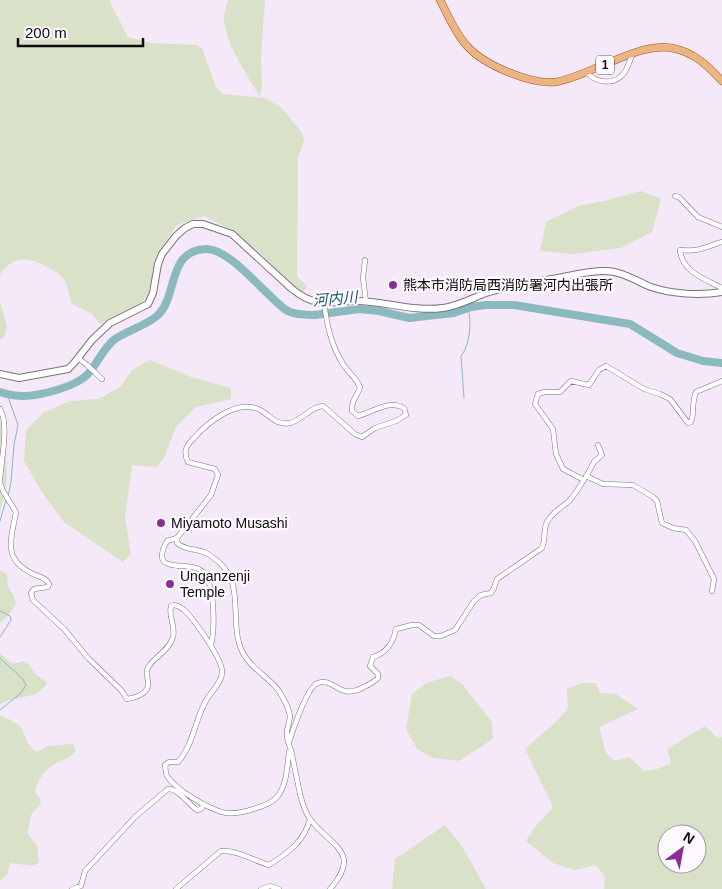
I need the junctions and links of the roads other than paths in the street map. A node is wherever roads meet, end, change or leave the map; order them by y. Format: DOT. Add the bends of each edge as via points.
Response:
graph roads {
  1 [pos="440,0"];
  2 [pos="632,55"];
  3 [pos="586,72"];
  4 [pos="722,81"];
  5 [pos="675,196"];
  6 [pos="722,227"];
  7 [pos="722,242"];
  8 [pos="365,260"];
  9 [pos="722,288"];
  10 [pos="722,292"];
  11 [pos="366,302"];
  12 [pos="324,306"];
  13 [pos="78,358"];
  14 [pos="0,374"];
  15 [pos="102,379"];
  16 [pos="722,381"];
  17 [pos="0,409"];
  18 [pos="598,445"];
  19 [pos="585,478"];
  20 [pos="177,538"];
  21 [pos="712,591"];
  22 [pos="211,645"];
  23 [pos="289,745"];
  24 [pos="204,804"];
  25 [pos="310,818"];
  26 [pos="72,889"];
  27 [pos="176,889"];
  28 [pos="262,889"];
  29 [pos="279,889"];
  30 [pos="330,889"];
  1 -- 3 [label="main road, 1" via="466,46 485,60 518,76 542,82 558,82"];
  2 -- 3 [label="main road, 1"];
  2 -- 3 [label="street" via="624,73 616,80 597,80"];
  2 -- 4 [label="main road, 1" via="654,48 683,51 699,59"];
  5 -- 6 [label="street" via="698,217"];
  7 -- 9 [label="street" via="693,252 680,250 685,265"];
  8 -- 11 [label="street"];
  10 -- 11 [label="main road" via="669,291 605,271 515,286 443,308 414,309"];
  11 -- 12 [label="main road"];
  12 -- 13 [label="main road" via="302,298 232,234 193,224 176,236 162,254 148,304 110,323"];
  12 -- 20 [label="street" via="332,346 360,386 352,404 355,415 367,414 391,404 404,408 406,415 362,437 324,406 318,406 290,423 278,423 261,410 252,408 219,415 186,447 188,462 215,469 218,475 211,496"];
  13 -- 14 [label="main road" via="68,369 60,371 19,378"];
  13 -- 15 [label="street"];
  16 -- 19 [label="street" via="696,392 692,400 692,419 688,423 670,399 644,389 606,366 599,370 590,385 571,381 560,392 538,394 535,404 553,429 556,454 563,469"];
  17 -- 22 [label="street" via="4,430 0,483 16,512 10,546 12,557 25,570 49,584 48,587 34,589 31,593 33,600 127,699 135,698 146,690 150,664 169,646 174,628 171,606 184,609"];
  18 -- 19 [label="street" via="602,455"];
  19 -- 21 [label="street" via="602,484 633,485 653,497 662,523 686,530 695,541 714,579"];
  19 -- 23 [label="street" via="548,521 542,548 497,579 491,592 474,601 455,630 434,636 419,625 396,629 395,637 382,655 373,657 370,666 378,674 374,683 354,692 343,691 324,682 315,685 307,696"];
  20 -- 22 [label="street" via="167,541 161,556 172,566 193,566 204,572 210,584"];
  20 -- 23 [label="street" via="182,548 209,554 226,569 234,593 238,642 254,668 278,689 283,698 290,716"];
  22 -- 24 [label="street" via="222,666 221,677 202,708 186,750 178,762 166,765 168,777"];
  23 -- 24 [label="street" via="284,786 276,798 255,809 237,813 220,812"];
  23 -- 25 [label="street" via="302,800"];
  24 -- 26 [label="street" via="197,810 172,789 168,790 135,817 85,870 81,886"];
  25 -- 27 [label="street" via="298,842 287,854 269,865 234,851 221,851"];
  25 -- 30 [label="street" via="337,846 343,858 343,871"];
  28 -- 29 [label="street" via="270,886"];
}
